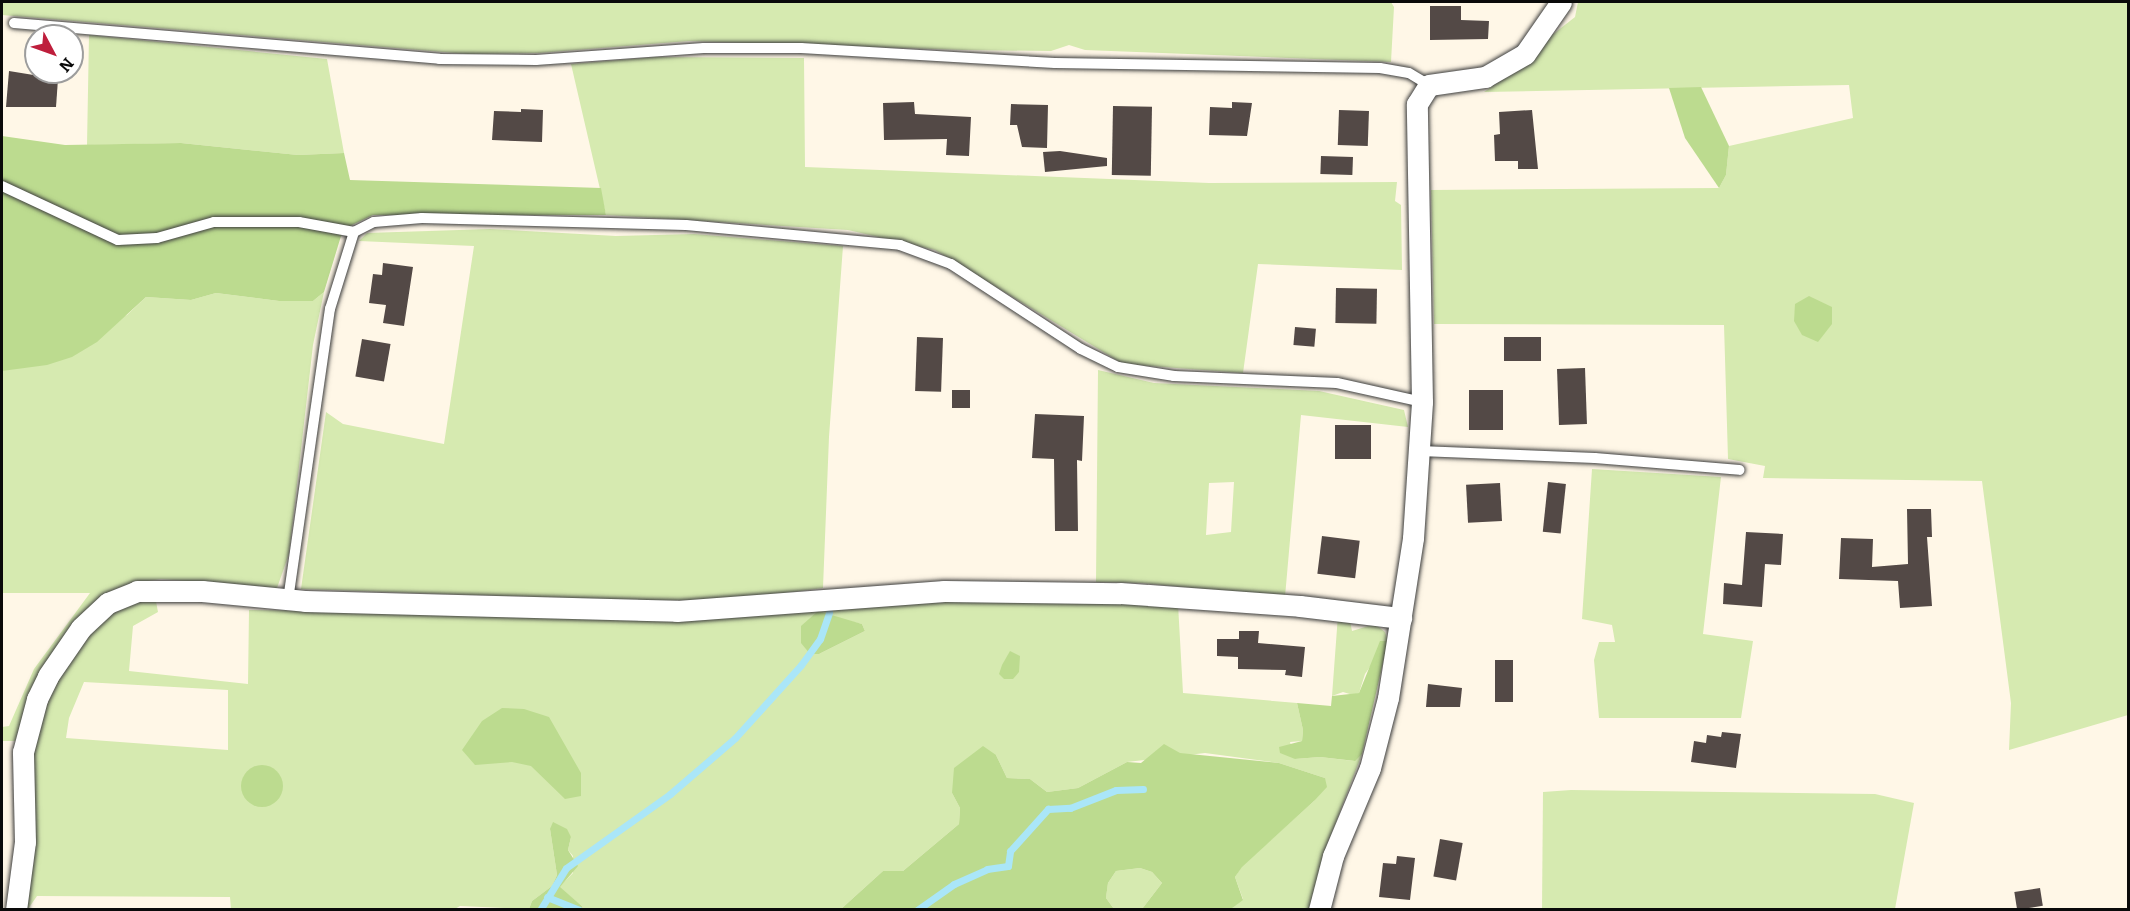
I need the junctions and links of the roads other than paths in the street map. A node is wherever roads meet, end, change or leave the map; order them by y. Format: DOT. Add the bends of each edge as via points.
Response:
graph roads {
  1 [pos="1561,2"];
  2 [pos="14,23"];
  3 [pos="1429,85"];
  4 [pos="2,186"];
  5 [pos="354,232"];
  6 [pos="1422,402"];
  7 [pos="1420,451"];
  8 [pos="1740,470"];
  9 [pos="288,600"];
  10 [pos="1401,618"];
  11 [pos="16,909"];
  12 [pos="1319,909"];
  1 -- 3 [label="street" via="1532,46 1506,68 1485,77"];
  2 -- 3 [label="lane" via="439,59 536,60 693,49 801,48 1063,63 1380,68 1409,73"];
  3 -- 6 [label="street" via="1417,104"];
  4 -- 5 [label="lane" via="118,240 158,238 214,222 299,222"];
  5 -- 6 [label="lane" via="374,222 422,218 686,225 900,245 951,264 1073,344 1118,367 1174,376 1337,383"];
  5 -- 9 [label="lane" via="330,309 319,366"];
  6 -- 7 [label="street"];
  7 -- 8 [label="lane"];
  7 -- 10 [label="street"];
  9 -- 10 [label="street" via="677,611 945,591 1076,592 1300,606"];
  9 -- 11 [label="street" via="202,591 137,591 108,603 81,628 48,676 29,722 23,752 24,866"];
  10 -- 12 [label="street" via="1388,698 1370,768 1333,856"];
}
